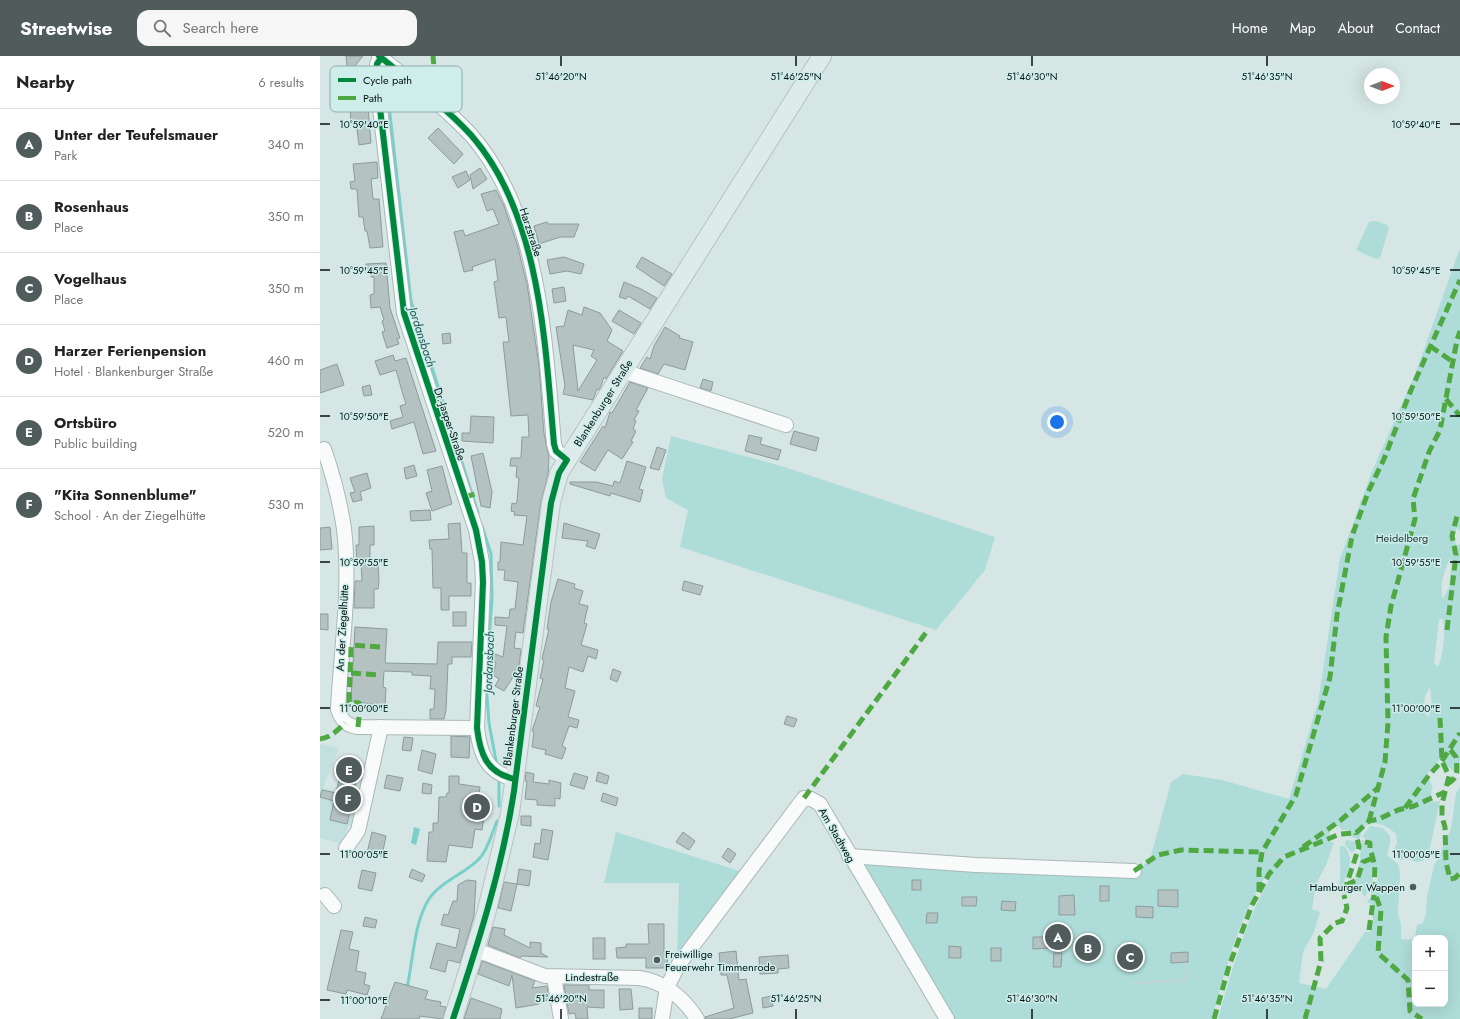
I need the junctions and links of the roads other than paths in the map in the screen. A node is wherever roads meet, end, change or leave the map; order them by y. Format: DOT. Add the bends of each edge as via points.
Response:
graph roads {
  1 [pos="822,56"];
  2 [pos="380,57"];
  3 [pos="391,66"];
  4 [pos="380,112"];
  5 [pos="446,112"];
  6 [pos="623,372"];
  7 [pos="786,425"];
  8 [pos="324,449"];
  9 [pos="567,460"];
  10 [pos="381,727"];
  11 [pos="477,728"];
  12 [pos="511,778"];
  13 [pos="346,848"];
  14 [pos="849,856"];
  15 [pos="1134,871"];
  16 [pos="476,950"];
  17 [pos="554,977"];
  18 [pos="667,988"];
  19 [pos="453,1019"];
  20 [pos="561,1019"];
  21 [pos="662,1019"];
  22 [pos="697,1019"];
  23 [pos="947,1019"];
  1 -- 6 [label="main road, Blankenburger Straße"];
  2 -- 3 [label="street, Harzstraße"];
  4 -- 11 [label="street, Dr.-Jasper-Straße" via="403,307 476,530 482,562"];
  5 -- 9 [label="street, Harzstraße" via="471,135 491,163 519,223 533,271 545,339 554,444 556,451"];
  6 -- 7 [label="street"];
  6 -- 9 [label="main road, Blankenburger Straße"];
  8 -- 10 [label="street, An der Ziegelhütte" via="340,506 345,553 338,709 341,718 350,726"];
  9 -- 12 [label="main road, Blankenburger Straße" via="557,480 551,503"];
  10 -- 11 [label="street, An der Ziegelhütte"];
  10 -- 13 [label="street" via="358,831"];
  11 -- 12 [label="street, Dr.-Jasper-Straße" via="483,757 493,768"];
  12 -- 16 [label="main road, Blankenburger Straße" via="501,858"];
  14 -- 15 [label="street" via="976,865"];
  14 -- 18 [label="street, Am Stadtweg" via="820,804 804,798 680,964"];
  14 -- 23 [label="street, Am Stadtweg"];
  16 -- 17 [label="street, Lindestraße" via="536,974"];
  16 -- 19 [label="main road, Blankenburger Straße"];
  17 -- 18 [label="street, Lindestraße" via="639,978"];
  17 -- 20 [label="street"];
  18 -- 21 [label="street"];
  18 -- 22 [label="street, Lindestraße"];
}
